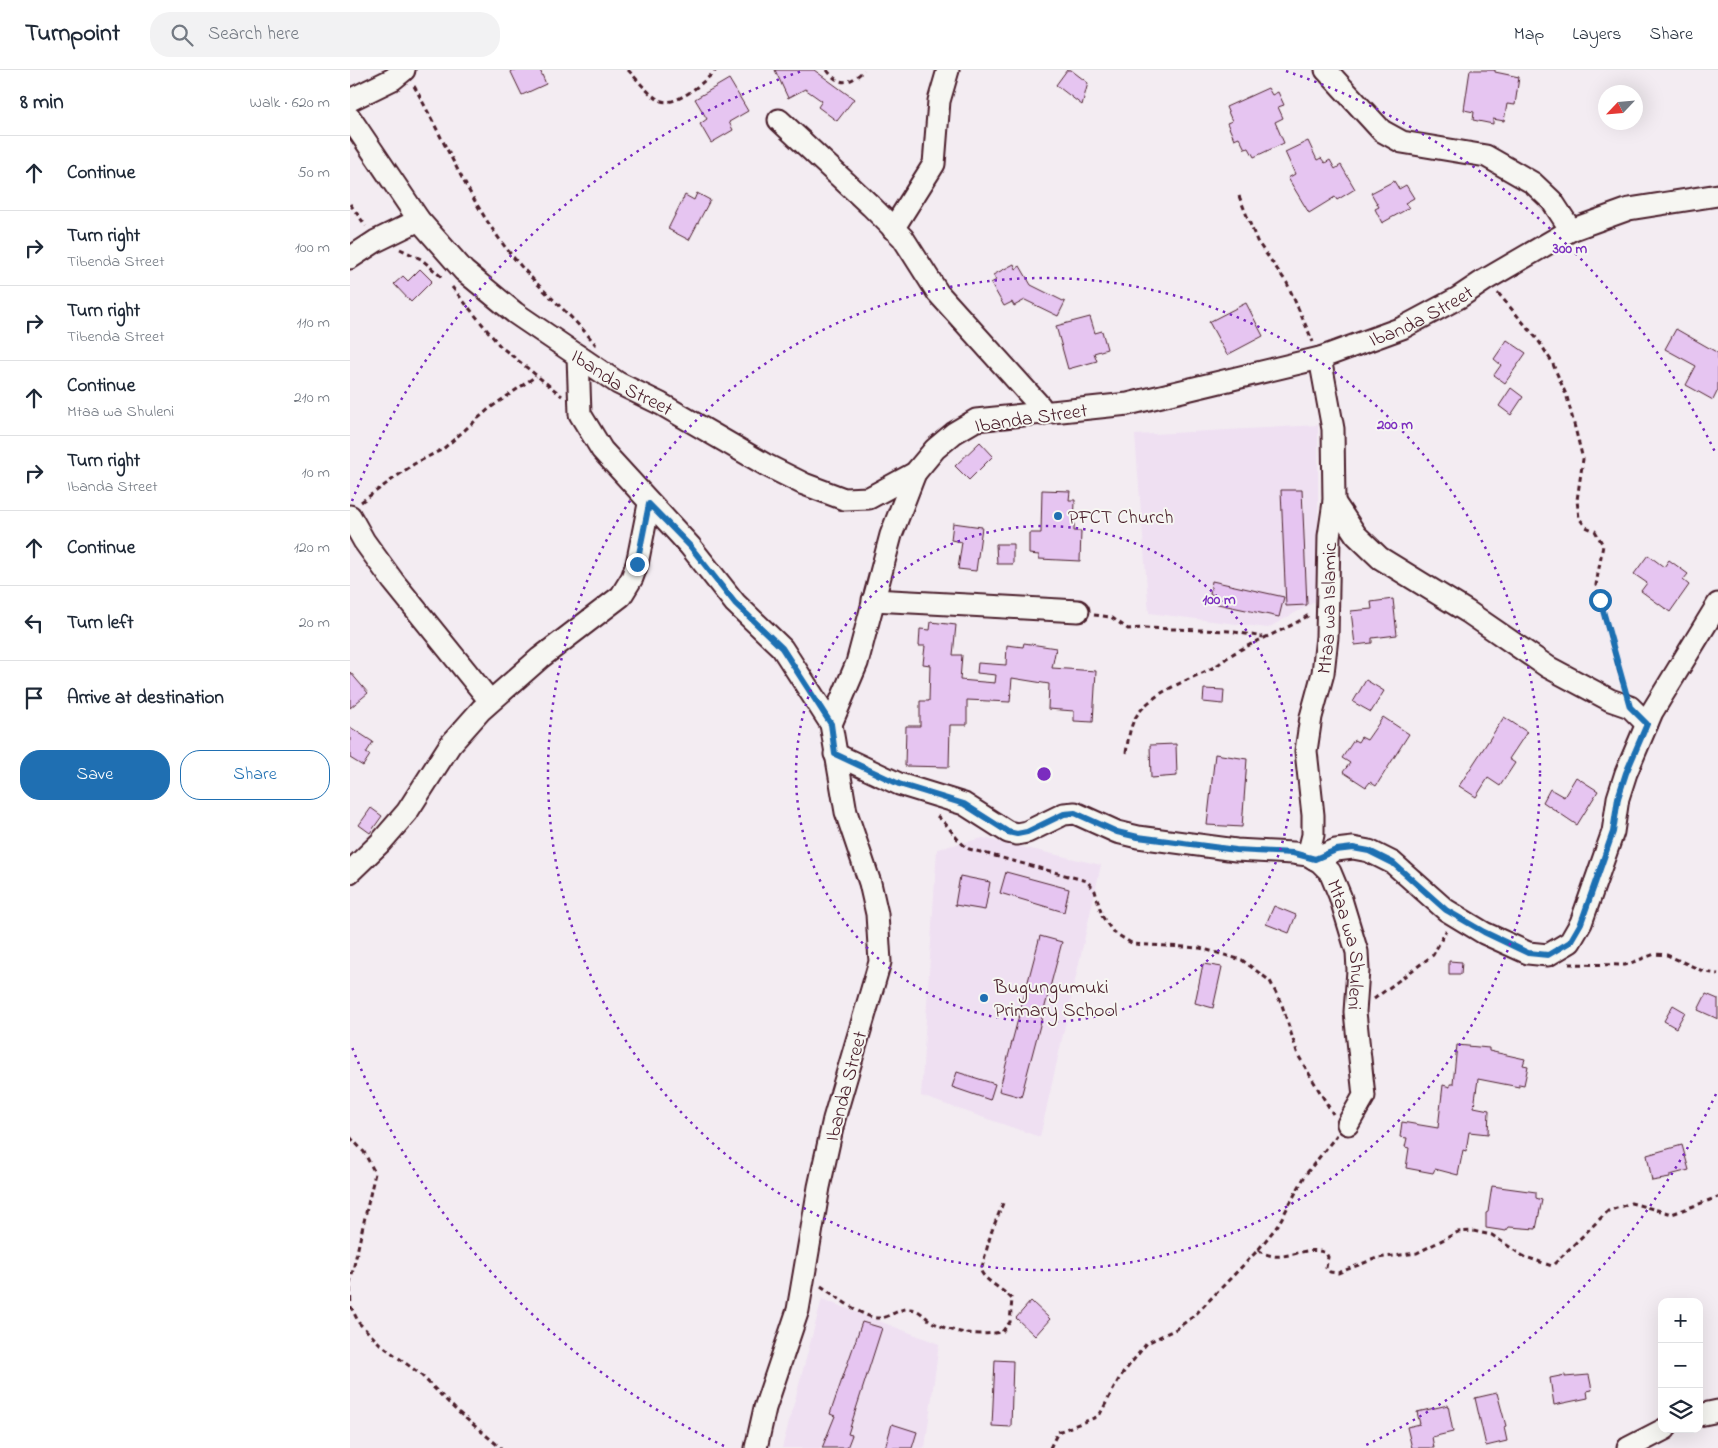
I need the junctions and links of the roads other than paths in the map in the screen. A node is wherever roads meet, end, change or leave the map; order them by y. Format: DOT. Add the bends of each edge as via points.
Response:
graph roads {
  1 [pos="948,70"];
  2 [pos="1326,70"];
  3 [pos="407,74"];
  4 [pos="350,100"];
  5 [pos="350,118"];
  6 [pos="779,120"];
  7 [pos="1718,195"];
  8 [pos="419,220"];
  9 [pos="894,229"];
  10 [pos="1571,230"];
  11 [pos="350,258"];
  12 [pos="578,356"];
  13 [pos="1320,358"];
  14 [pos="1041,414"];
  15 [pos="915,473"];
  16 [pos="1334,502"];
  17 [pos="649,504"];
  18 [pos="354,510"];
  19 [pos="873,600"];
  20 [pos="1718,604"];
  21 [pos="1078,611"];
  22 [pos="490,700"];
  23 [pos="831,724"];
  24 [pos="1647,724"];
  25 [pos="835,754"];
  26 [pos="1312,857"];
  27 [pos="350,872"];
  28 [pos="1348,1124"];
  29 [pos="1718,1411"];
  30 [pos="1703,1414"];
  31 [pos="1658,1433"];
  32 [pos="756,1448"];
  33 [pos="1628,1448"];
  1 -- 9 [label="street" via="939,101 934,164"];
  2 -- 10 [label="street" via="1382,131 1402,142 1486,156 1533,183 1552,201"];
  3 -- 4 [label="street"];
  5 -- 8 [label="street, Ibanda Street"];
  6 -- 9 [label="street"];
  7 -- 10 [label="street, Ibanda Street" via="1629,210"];
  8 -- 11 [label="street"];
  8 -- 12 [label="street, Ibanda Street" via="464,271 514,313"];
  9 -- 14 [label="street" via="938,293 1040,406"];
  10 -- 13 [label="street, Ibanda Street" via="1402,328"];
  12 -- 15 [label="street, Ibanda Street" via="618,383 766,465 844,499 869,498"];
  12 -- 17 [label="street" via="580,414 602,450"];
  13 -- 14 [label="street, Ibanda Street" via="1128,404"];
  13 -- 16 [label="street, Mtaa wa Islamic" via="1333,429"];
  14 -- 15 [label="street, Ibanda Street" via="976,420 935,449"];
  15 -- 19 [label="street" via="891,535"];
  16 -- 24 [label="street" via="1356,535 1380,558 1468,612 1548,667 1630,707"];
  16 -- 26 [label="street, Mtaa wa Islamic" via="1329,536 1323,673 1306,752 1313,816"];
  17 -- 22 [label="street" via="637,564 621,596"];
  17 -- 23 [label="street" via="690,546 735,603 782,648"];
  18 -- 22 [label="street" via="364,541"];
  19 -- 21 [label="street"];
  19 -- 23 [label="street" via="857,663"];
  20 -- 24 [label="street"];
  22 -- 27 [label="street" via="455,739 407,812"];
  23 -- 25 [label="street, Ibanda Street"];
  24 -- 26 [label="street" via="1626,773 1613,832 1581,923 1570,942 1548,955 1528,953 1446,910 1393,863 1369,851 1353,848"];
  25 -- 26 [label="street, Mtaa wa Shuleni" via="899,784 964,804 1008,832 1027,832 1064,814 1075,813 1117,832 1138,837"];
  25 -- 32 [label="street, Ibanda Street" via="846,812 877,914 880,962 834,1119 798,1310 765,1408"];
  26 -- 28 [label="street, Mtaa wa Shuleni" via="1330,872 1357,952 1355,1012 1364,1096"];
  29 -- 30 [label="street"];
  31 -- 33 [label="street"];
}
